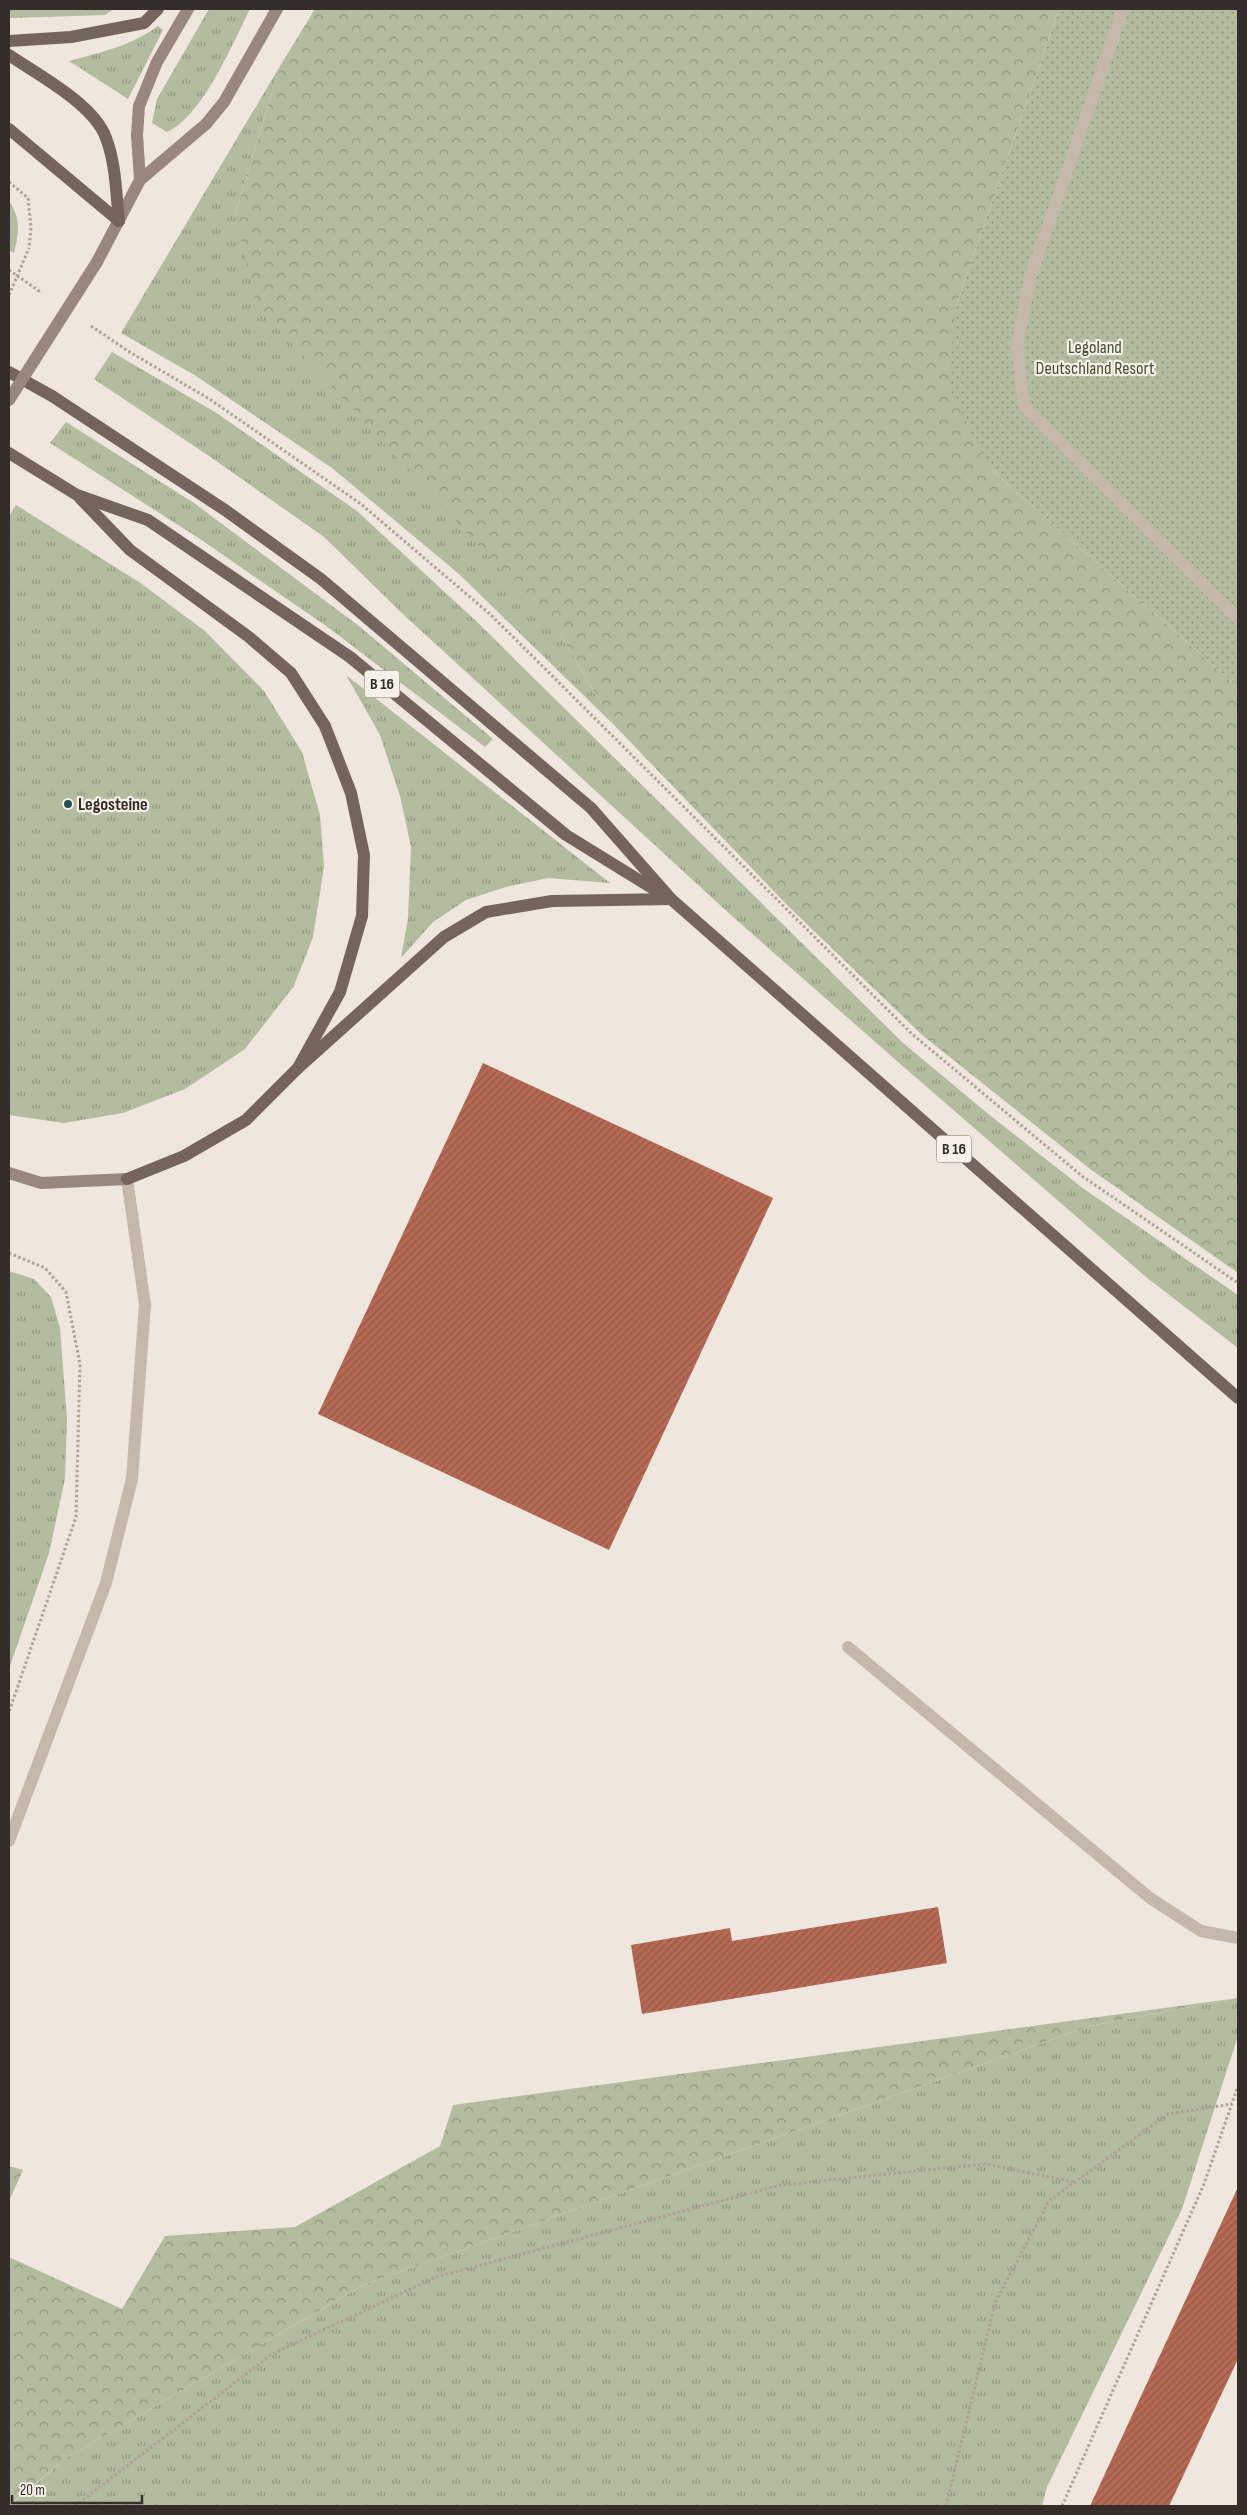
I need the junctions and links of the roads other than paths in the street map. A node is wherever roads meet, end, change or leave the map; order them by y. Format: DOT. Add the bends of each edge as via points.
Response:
graph roads {
  1 [pos="158,9"];
  2 [pos="188,9"];
  3 [pos="277,9"];
  4 [pos="1123,9"];
  5 [pos="9,41"];
  6 [pos="9,55"];
  7 [pos="9,129"];
  8 [pos="140,180"];
  9 [pos="119,221"];
  10 [pos="9,372"];
  11 [pos="9,400"];
  12 [pos="9,453"];
  13 [pos="77,495"];
  14 [pos="1238,619"];
  15 [pos="670,899"];
  16 [pos="298,1068"];
  17 [pos="9,1174"];
  18 [pos="127,1179"];
  19 [pos="1238,1398"];
  20 [pos="848,1647"];
  21 [pos="9,1841"];
  22 [pos="1238,1938"];
  1 -- 5 [label="main road" via="144,23 71,37"];
  2 -- 8 [label="street" via="157,62 139,106"];
  3 -- 8 [label="street" via="224,102 206,124"];
  4 -- 14 [label="street" via="1030,278 1017,346 1024,406"];
  6 -- 9 [label="main road" via="70,97 93,118 106,137"];
  7 -- 9 [label="main road"];
  8 -- 9 [label="street"];
  9 -- 11 [label="street, bridge" via="97,262"];
  10 -- 15 [label="main road, B 16" via="52,396 209,499 322,579 591,808"];
  12 -- 13 [label="main road, B 16"];
  13 -- 15 [label="main road, B 16" via="148,520 302,624 350,658 566,835"];
  13 -- 16 [label="main road" via="130,550 248,637 291,673 325,726 351,793 364,855 362,916 340,992"];
  15 -- 16 [label="main road" via="552,901 486,912 444,937"];
  15 -- 19 [label="main road, B 16"];
  16 -- 18 [label="main road" via="246,1120 184,1156"];
  17 -- 18 [label="street" via="41,1183"];
  18 -- 21 [label="street" via="145,1305 132,1479 106,1583"];
  20 -- 22 [label="street" via="1150,1898 1202,1931"];
}
